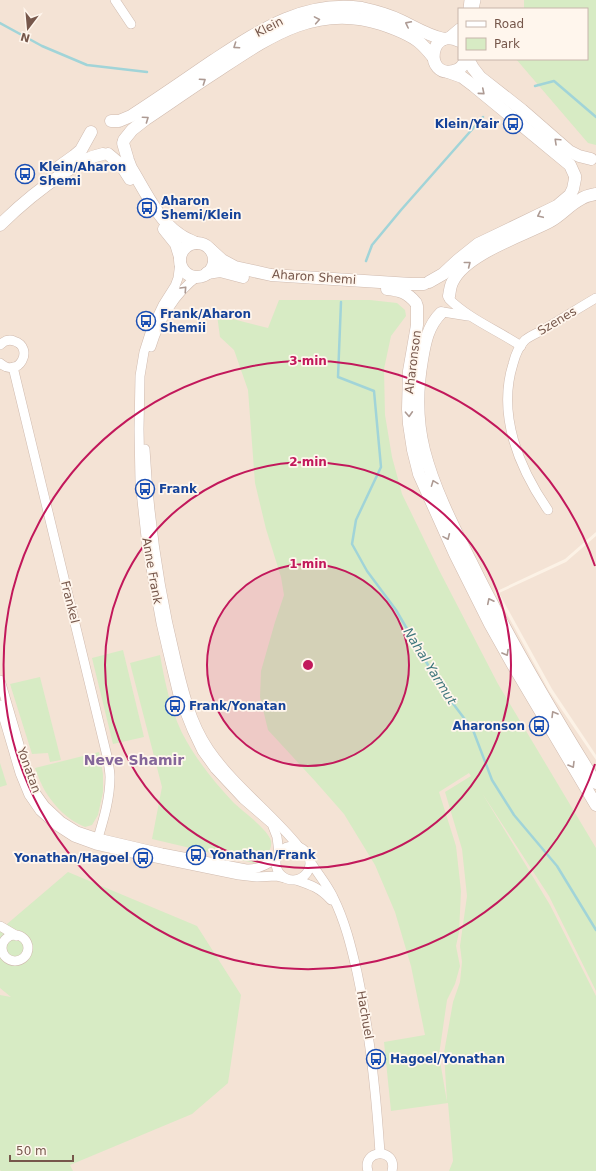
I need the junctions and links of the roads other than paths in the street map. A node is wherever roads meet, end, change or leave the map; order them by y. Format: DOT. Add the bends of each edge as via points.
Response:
graph roads {
  1 [pos="119,2"];
  2 [pos="131,24"];
  3 [pos="458,29"];
  4 [pos="445,39"];
  5 [pos="458,41"];
  6 [pos="433,57"];
  7 [pos="466,60"];
  8 [pos="468,60"];
  9 [pos="448,72"];
  10 [pos="111,121"];
  11 [pos="91,132"];
  12 [pos="124,142"];
  13 [pos="106,154"];
  14 [pos="594,160"];
  15 [pos="575,178"];
  16 [pos="596,194"];
  17 [pos="0,214"];
  18 [pos="0,225"];
  19 [pos="196,243"];
  20 [pos="211,250"];
  21 [pos="180,259"];
  22 [pos="202,275"];
  23 [pos="426,283"];
  24 [pos="449,298"];
  25 [pos="596,298"];
  26 [pos="417,304"];
  27 [pos="442,312"];
  28 [pos="473,318"];
  29 [pos="0,345"];
  30 [pos="521,346"];
  31 [pos="0,363"];
  32 [pos="13,367"];
  33 [pos="548,510"];
  34 [pos="0,680"];
  35 [pos="0,705"];
  36 [pos="596,783"];
  37 [pos="596,805"];
  38 [pos="98,838"];
  39 [pos="299,847"];
  40 [pos="277,856"];
  41 [pos="310,861"];
  42 [pos="284,878"];
  43 [pos="296,880"];
  44 [pos="336,905"];
  45 [pos="0,926"];
  46 [pos="16,936"];
  47 [pos="1,947"];
  48 [pos="380,1153"];
  49 [pos="368,1171"];
  50 [pos="392,1171"];
  1 -- 2 [label="street"];
  3 -- 4 [label="street"];
  4 -- 5 [label="street, Klein"];
  4 -- 6 [label="street" via="436,45"];
  4 -- 10 [label="street, Klein, one-way" via="434,37 383,13 364,9 344,7 307,11 275,22 131,116"];
  6 -- 9 [label="street, Klein" via="439,68"];
  12 -- 6 [label="street, Klein, one-way" via="132,130 146,119 255,46 283,31 313,21 339,18 372,21 410,36"];
  7 -- 9 [label="street" via="456,71"];
  14 -- 8 [label="street, one-way" via="569,151 480,77"];
  9 -- 15 [label="street, one-way" via="469,81 570,165"];
  10 -- 11 [label="street" via="99,123"];
  10 -- 12 [label="street" via="122,128"];
  11 -- 13 [label="street" via="92,145 97,151"];
  11 -- 17 [label="street" via="74,156 41,178"];
  12 -- 13 [label="street" via="118,151"];
  12 -- 19 [label="street" via="131,168 161,215 171,228"];
  13 -- 18 [label="street" via="89,157 46,184"];
  13 -- 21 [label="street" via="121,165 154,218 176,244"];
  14 -- 15 [label="street" via="579,165"];
  15 -- 16 [label="street" via="581,190 588,194"];
  15 -- 23 [label="street, one-way" via="569,196 557,206 478,244 443,274"];
  24 -- 16 [label="street, one-way" via="455,278 476,259 549,222 581,198"];
  19 -- 20 [label="street"];
  19 -- 21 [label="street" via="184,248"];
  20 -- 22 [label="street" via="213,262 210,269"];
  20 -- 23 [label="street, Aharon Shemi" via="222,260 235,266 271,274"];
  21 -- 22 [label="street" via="186,273"];
  21 -- 40 [label="street, Anne Frank" via="175,286 151,330 140,376 140,482 147,546 178,695 192,730 202,751 215,769 243,799 272,824 278,837"];
  22 -- 26 [label="street, Aharon Shemi" via="220,271 270,282 394,290 406,293"];
  39 -- 22 [label="street, Anne Frank, one-way" via="220,766 208,747 184,693 167,622 147,482 145,377 151,348 163,318 181,292"];
  23 -- 24 [label="street" via="436,282 443,285"];
  23 -- 26 [label="street" via="417,291"];
  24 -- 27 [label="street"];
  24 -- 28 [label="street"];
  25 -- 30 [label="street, Szenes" via="525,340"];
  26 -- 27 [label="street" via="428,315"];
  26 -- 37 [label="street, Aharonson, one-way" via="417,326 409,371 408,409 419,474 490,624"];
  27 -- 28 [label="street"];
  36 -- 27 [label="street, Aharonson, one-way" via="493,606 440,498 430,472 420,422 420,372 428,332 435,318"];
  28 -- 30 [label="street"];
  29 -- 32 [label="street" via="12,340 22,346 23,360"];
  30 -- 33 [label="street" via="510,374 510,429 525,471"];
  31 -- 32 [label="street"];
  32 -- 38 [label="street, Frankel" via="107,756 109,793"];
  34 -- 38 [label="street, Yonatan" via="30,782 39,798 61,821 83,834"];
  35 -- 42 [label="street, Yonatan" via="20,774 29,795 40,811 67,834 88,843 239,875"];
  38 -- 40 [label="street, Yonatan" via="252,870"];
  39 -- 40 [label="street" via="287,847"];
  39 -- 41 [label="street" via="306,852"];
  40 -- 42 [label="street" via="276,868"];
  41 -- 43 [label="street" via="307,873"];
  41 -- 44 [label="street, Hachuel"];
  42 -- 43 [label="street"];
  43 -- 44 [label="street, Hachuel" via="315,886"];
  44 -- 48 [label="street, Hachuel" via="349,940 364,1005 374,1075"];
  45 -- 46 [label="street"];
  46 -- 47 [label="street" via="7,938"];
  46 -- 47 [label="street" via="27,945 23,958 10,960 4,955"];
  48 -- 49 [label="street" via="369,1159"];
  48 -- 50 [label="street" via="390,1158"];
}
